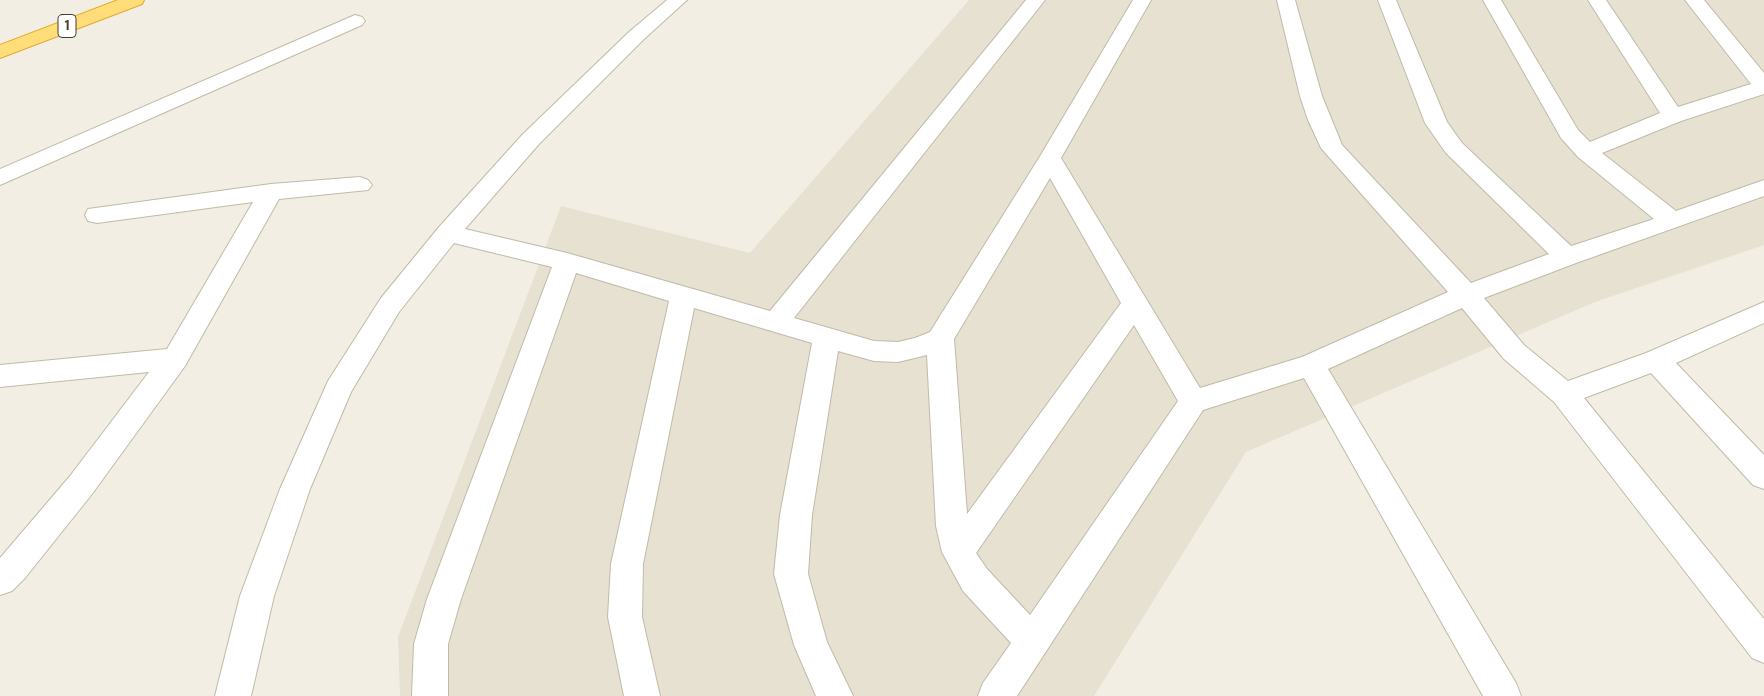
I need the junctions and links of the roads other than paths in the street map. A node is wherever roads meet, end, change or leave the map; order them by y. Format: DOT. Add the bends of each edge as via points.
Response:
graph roads {
  1 [pos="91,0"];
  2 [pos="135,0"];
  3 [pos="678,0"];
  4 [pos="1036,0"];
  5 [pos="1142,0"];
  6 [pos="1286,0"];
  7 [pos="1387,0"];
  8 [pos="1492,0"];
  9 [pos="1597,0"];
  10 [pos="1694,0"];
  11 [pos="355,21"];
  12 [pos="0,34"];
  13 [pos="0,52"];
  14 [pos="1764,87"];
  15 [pos="1673,116"];
  16 [pos="1586,152"];
  17 [pos="1050,158"];
  18 [pos="0,178"];
  19 [pos="360,185"];
  20 [pos="1764,188"];
  21 [pos="270,192"];
  22 [pos="97,215"];
  23 [pos="1673,221"];
  24 [pos="448,233"];
  25 [pos="1567,257"];
  26 [pos="567,262"];
  27 [pos="683,295"];
  28 [pos="1466,295"];
  29 [pos="1136,302"];
  30 [pos="776,322"];
  31 [pos="1758,323"];
  32 [pos="826,339"];
  33 [pos="940,339"];
  34 [pos="175,358"];
  35 [pos="1656,360"];
  36 [pos="1311,365"];
  37 [pos="0,376"];
  38 [pos="1564,394"];
  39 [pos="1193,402"];
  40 [pos="1764,476"];
  41 [pos="958,552"];
  42 [pos="0,580"];
  43 [pos="1033,642"];
  44 [pos="1764,646"];
  45 [pos="233,696"];
  46 [pos="430,696"];
  47 [pos="642,696"];
  48 [pos="835,696"];
  49 [pos="996,696"];
  50 [pos="1503,696"];
  1 -- 12 [label="highway, 1"];
  2 -- 13 [label="highway, 1"];
  3 -- 24 [label="street" via="636,36 531,139"];
  4 -- 30 [label="street"];
  5 -- 17 [label="street"];
  6 -- 28 [label="street" via="1311,96 1332,148"];
  7 -- 25 [label="street" via="1436,122 1454,148"];
  8 -- 16 [label="street" via="1558,118"];
  9 -- 15 [label="street"];
  10 -- 14 [label="street"];
  11 -- 18 [label="street"];
  14 -- 15 [label="street"];
  15 -- 16 [label="street"];
  16 -- 23 [label="street"];
  17 -- 29 [label="street"];
  17 -- 33 [label="street"];
  19 -- 21 [label="street"];
  20 -- 23 [label="street"];
  21 -- 22 [label="street"];
  21 -- 34 [label="street"];
  23 -- 25 [label="street"];
  24 -- 26 [label="street"];
  24 -- 45 [label="street" via="390,305 338,389 295,490 257,596"];
  25 -- 28 [label="street"];
  26 -- 27 [label="street"];
  26 -- 46 [label="street" via="444,600 432,644"];
  27 -- 30 [label="street"];
  27 -- 47 [label="street" via="627,564 625,616"];
  28 -- 36 [label="street"];
  28 -- 38 [label="street" via="1514,352"];
  29 -- 39 [label="street"];
  29 -- 41 [label="street"];
  30 -- 32 [label="street"];
  31 -- 35 [label="street"];
  32 -- 33 [label="street" via="874,352 905,350"];
  32 -- 48 [label="street" via="796,515 791,574 811,644"];
  33 -- 41 [label="street" via="952,526"];
  34 -- 37 [label="street"];
  34 -- 42 [label="street" via="81,485"];
  35 -- 38 [label="street"];
  35 -- 40 [label="street"];
  36 -- 39 [label="street"];
  36 -- 50 [label="street"];
  38 -- 44 [label="street"];
  39 -- 43 [label="street"];
  41 -- 43 [label="street" via="975,580"];
  43 -- 49 [label="street"];
}
